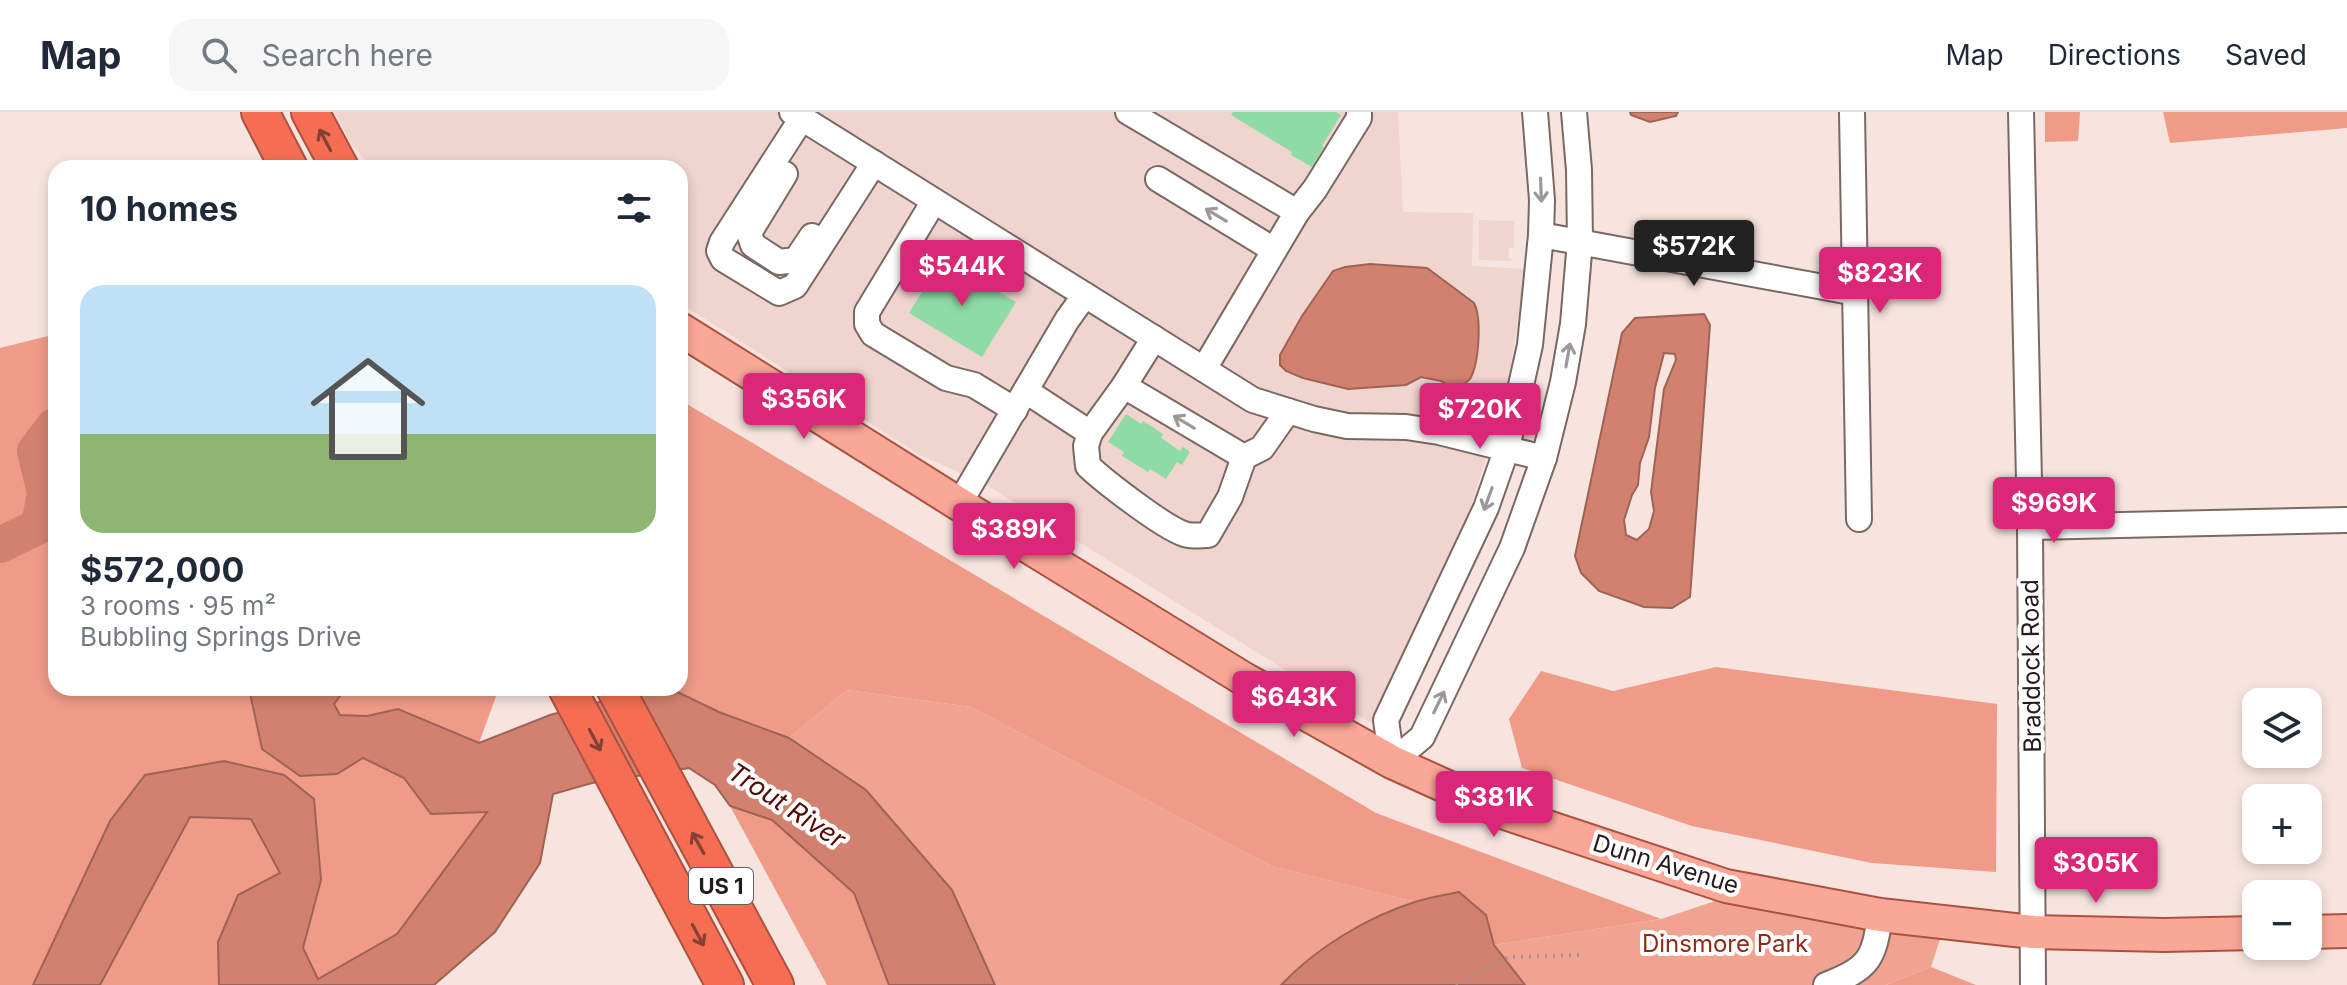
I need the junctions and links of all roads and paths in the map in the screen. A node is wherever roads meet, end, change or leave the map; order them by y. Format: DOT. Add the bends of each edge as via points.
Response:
graph roads {
  1 [pos="260,112"];
  2 [pos="310,112"];
  3 [pos="1128,112"];
  4 [pos="1359,112"];
  5 [pos="1535,112"];
  6 [pos="1574,112"];
  7 [pos="1852,112"];
  8 [pos="2021,112"];
  9 [pos="797,115"];
  10 [pos="779,154"];
  11 [pos="285,160"];
  12 [pos="336,160"];
  13 [pos="874,163"];
  14 [pos="1158,179"];
  15 [pos="853,196"];
  16 [pos="934,201"];
  17 [pos="1297,212"];
  18 [pos="1541,235"];
  19 [pos="1580,241"];
  20 [pos="1274,250"];
  21 [pos="1856,293"];
  22 [pos="1085,295"];
  23 [pos="688,334"];
  24 [pos="1154,338"];
  25 [pos="1204,369"];
  26 [pos="1124,386"];
  27 [pos="1020,400"];
  28 [pos="1288,411"];
  29 [pos="1090,433"];
  30 [pos="1507,448"];
  31 [pos="1244,457"];
  32 [pos="1544,458"];
  33 [pos="959,504"];
  34 [pos="1859,519"];
  35 [pos="2347,520"];
  36 [pos="2030,527"];
  37 [pos="571,696"];
  38 [pos="619,696"];
  39 [pos="1392,762"];
  40 [pos="1880,915"];
  41 [pos="2347,931"];
  42 [pos="2033,932"];
  43 [pos="2322,932"];
  44 [pos="2242,933"];
  45 [pos="1583,955"];
  46 [pos="725,985"];
  47 [pos="775,985"];
  48 [pos="1456,985"];
  49 [pos="1826,985"];
  50 [pos="2033,985"];
  1 -- 11 [label="highway"];
  12 -- 2 [label="highway, one-way"];
  3 -- 17 [label="street"];
  4 -- 17 [label="street"];
  5 -- 18 [label="street, one-way"];
  6 -- 19 [label="street"];
  7 -- 21 [label="street"];
  8 -- 36 [label="street, Braddock Road"];
  9 -- 10 [label="street"];
  9 -- 13 [label="street"];
  10 -- 15 [label="street" via="787,171 749,233 753,245 766,255 779,262 796,260 837,196"];
  10 -- 15 [label="street" via="719,251 723,259 779,293 795,286"];
  13 -- 15 [label="street"];
  13 -- 16 [label="street"];
  20 -- 14 [label="street, one-way"];
  16 -- 22 [label="street"];
  16 -- 27 [label="street" via="867,312 867,324 873,334 946,378"];
  17 -- 20 [label="street"];
  18 -- 19 [label="street"];
  18 -- 30 [label="street" via="1530,345"];
  19 -- 21 [label="street"];
  32 -- 19 [label="street, one-way" via="1573,324"];
  20 -- 25 [label="street"];
  21 -- 34 [label="street"];
  22 -- 24 [label="street"];
  22 -- 27 [label="street"];
  23 -- 33 [label="main road, Dunn Avenue"];
  24 -- 25 [label="street"];
  24 -- 26 [label="street"];
  25 -- 28 [label="street" via="1253,400"];
  26 -- 29 [label="street"];
  31 -- 26 [label="street, one-way"];
  27 -- 29 [label="street"];
  27 -- 33 [label="street"];
  28 -- 30 [label="street" via="1347,426 1428,430"];
  28 -- 31 [label="street" via="1262,448"];
  29 -- 31 [label="street" via="1088,466 1142,509 1186,535 1208,535 1230,497"];
  30 -- 32 [label="street"];
  30 -- 39 [label="street, one-way" via="1486,508 1386,720"];
  39 -- 32 [label="street, one-way" via="1422,737 1512,548"];
  33 -- 39 [label="main road, Dunn Avenue" via="1244,679"];
  35 -- 36 [label="street"];
  36 -- 42 [label="street, Braddock Road"];
  37 -- 46 [label="highway, US 1, one-way"];
  47 -- 38 [label="highway, US 1, one-way"];
  39 -- 40 [label="main road, Dunn Avenue" via="1505,813 1726,886"];
  40 -- 42 [label="main road, Dunn Avenue"];
  40 -- 49 [label="street" via="1867,961 1855,973"];
  41 -- 43 [label="main road"];
  42 -- 44 [label="main road, Dunn Avenue"];
  42 -- 50 [label="street, Braddock Road"];
  45 -- 48 [label="path" via="1508,957"];
}
